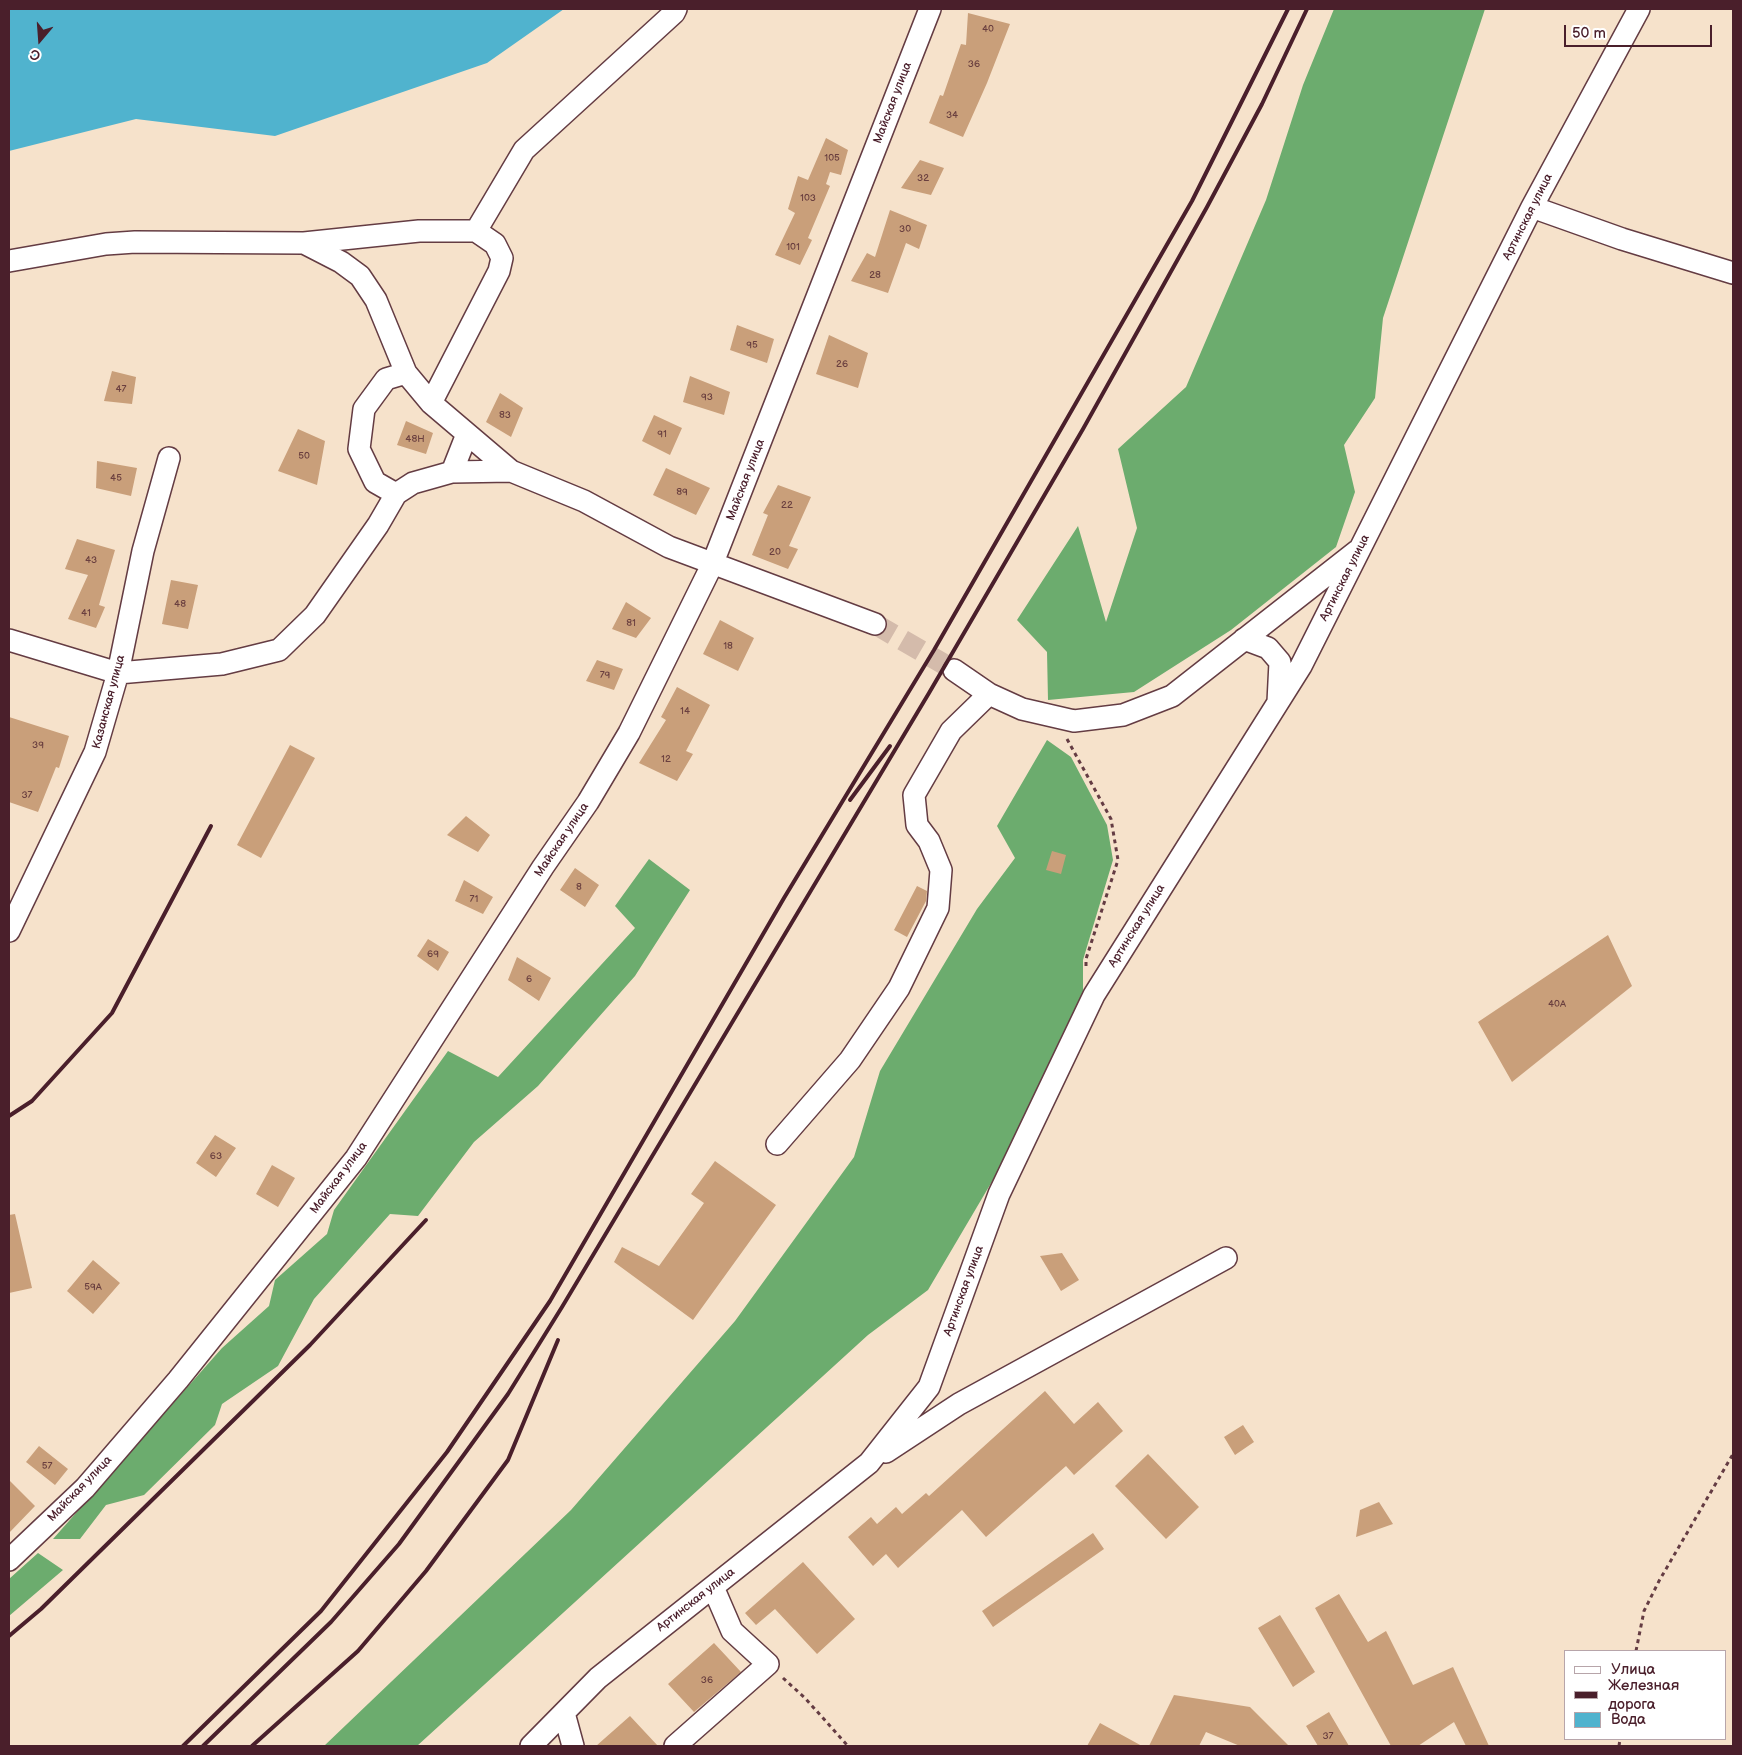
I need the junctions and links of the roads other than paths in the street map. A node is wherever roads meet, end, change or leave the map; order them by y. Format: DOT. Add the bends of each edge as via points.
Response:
graph roads {
  1 [pos="676,9"];
  2 [pos="930,9"];
  3 [pos="1638,9"];
  4 [pos="1532,207"];
  5 [pos="476,231"];
  6 [pos="304,243"];
  7 [pos="9,261"];
  8 [pos="1733,273"];
  9 [pos="406,373"];
  10 [pos="431,402"];
  11 [pos="467,434"];
  12 [pos="169,458"];
  13 [pos="511,471"];
  14 [pos="452,472"];
  15 [pos="396,494"];
  16 [pos="1361,547"];
  17 [pos="712,565"];
  18 [pos="875,624"];
  19 [pos="1244,639"];
  20 [pos="9,640"];
  21 [pos="954,670"];
  22 [pos="118,672"];
  23 [pos="989,694"];
  24 [pos="1278,702"];
  25 [pos="9,931"];
  26 [pos="777,1144"];
  27 [pos="1226,1258"];
  28 [pos="869,1463"];
  29 [pos="9,1560"];
  30 [pos="713,1587"];
  31 [pos="564,1713"];
  32 [pos="531,1746"];
  33 [pos="573,1746"];
  34 [pos="675,1746"];
  1 -- 5 [label="street" via="524,150"];
  2 -- 17 [label="street, Майская улица"];
  3 -- 4 [label="street, Артинская улица"];
  4 -- 8 [label="street"];
  4 -- 16 [label="street, Артинская улица"];
  5 -- 6 [label="street" via="419,231"];
  5 -- 10 [label="street" via="495,244 502,258 499,272"];
  6 -- 7 [label="street" via="135,242"];
  6 -- 9 [label="street" via="360,276 376,300"];
  9 -- 10 [label="street"];
  9 -- 15 [label="street" via="386,380 364,409 358,449 375,482"];
  10 -- 11 [label="street"];
  11 -- 13 [label="street"];
  11 -- 14 [label="street"];
  12 -- 22 [label="street, Казанская улица" via="143,551"];
  13 -- 14 [label="street"];
  13 -- 17 [label="street" via="584,501 669,547"];
  14 -- 15 [label="street" via="413,483"];
  15 -- 22 [label="street" via="315,615 280,650 222,664"];
  16 -- 19 [label="street"];
  16 -- 24 [label="street, Артинская улица" via="1301,666"];
  17 -- 18 [label="street"];
  17 -- 29 [label="street, Майская улица" via="629,733 588,802 543,866 356,1158 178,1380 85,1488"];
  19 -- 23 [label="street" via="1172,696 1123,715 1074,720 1022,709"];
  19 -- 24 [label="street" via="1268,648 1280,662"];
  20 -- 22 [label="street"];
  21 -- 23 [label="street"];
  22 -- 25 [label="street, Казанская улица" via="95,752"];
  23 -- 26 [label="street" via="951,731 914,795 918,824 941,870 938,908 899,988 850,1060"];
  24 -- 28 [label="street, Артинская улица" via="1096,991 999,1194 929,1387"];
  27 -- 28 [label="street" via="959,1404"];
  28 -- 30 [label="street, Артинская улица"];
  30 -- 31 [label="street, Артинская улица" via="598,1678"];
  30 -- 34 [label="street" via="732,1631 768,1664"];
  31 -- 32 [label="street, Артинская улица"];
  31 -- 33 [label="street"];
}
